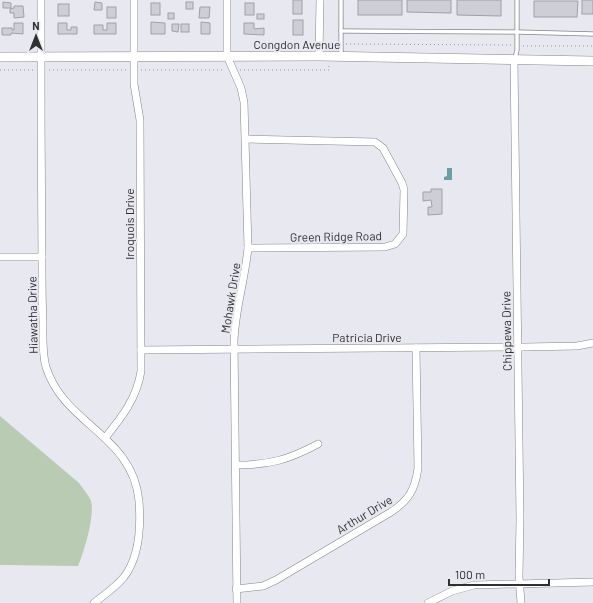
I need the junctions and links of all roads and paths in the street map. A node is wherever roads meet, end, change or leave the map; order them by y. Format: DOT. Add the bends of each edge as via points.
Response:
graph roads {
  1 [pos="41,0"];
  2 [pos="134,0"];
  3 [pos="227,0"];
  4 [pos="320,0"];
  5 [pos="341,0"];
  6 [pos="518,0"];
  7 [pos="341,31"];
  8 [pos="518,32"];
  9 [pos="593,34"];
  10 [pos="345,44"];
  11 [pos="512,45"];
  12 [pos="522,46"];
  13 [pos="593,46"];
  14 [pos="41,56"];
  15 [pos="134,56"];
  16 [pos="227,56"];
  17 [pos="319,56"];
  18 [pos="341,56"];
  19 [pos="0,57"];
  20 [pos="514,60"];
  21 [pos="593,61"];
  22 [pos="329,63"];
  23 [pos="0,70"];
  24 [pos="33,70"];
  25 [pos="48,70"];
  26 [pos="128,70"];
  27 [pos="139,70"];
  28 [pos="225,70"];
  29 [pos="240,70"];
  30 [pos="246,139"];
  31 [pos="248,248"];
  32 [pos="0,257"];
  33 [pos="42,257"];
  34 [pos="593,343"];
  35 [pos="517,347"];
  36 [pos="416,348"];
  37 [pos="234,349"];
  38 [pos="141,350"];
  39 [pos="105,438"];
  40 [pos="318,444"];
  41 [pos="236,465"];
  42 [pos="593,582"];
  43 [pos="519,584"];
  44 [pos="236,589"];
  45 [pos="94,603"];
  46 [pos="237,603"];
  47 [pos="428,603"];
  48 [pos="520,603"];
  1 -- 14 [label="street, Hiawatha Drive"];
  2 -- 15 [label="street, Iroquois Drive"];
  3 -- 16 [label="street, Mohawk Drive"];
  4 -- 17 [label="street"];
  5 -- 7 [label="lane"];
  6 -- 8 [label="lane"];
  7 -- 8 [label="lane"];
  7 -- 18 [label="lane"];
  8 -- 9 [label="lane"];
  8 -- 20 [label="lane"];
  10 -- 11 [label="path"];
  12 -- 13 [label="path"];
  14 -- 15 [label="street, Congdon Avenue"];
  14 -- 19 [label="street, Congdon Avenue"];
  14 -- 33 [label="street, Hiawatha Drive"];
  15 -- 16 [label="street, Congdon Avenue"];
  15 -- 38 [label="street, Iroquois Drive" via="134,84 140,120"];
  16 -- 17 [label="street, Congdon Avenue"];
  16 -- 30 [label="street, Mohawk Drive" via="244,97"];
  17 -- 18 [label="street, Congdon Avenue"];
  18 -- 20 [label="street, Congdon Avenue"];
  20 -- 21 [label="street, Congdon Avenue"];
  20 -- 35 [label="street, Chippewa Drive"];
  22 -- 29 [label="path" via="329,70"];
  23 -- 24 [label="path"];
  25 -- 26 [label="path"];
  27 -- 28 [label="path"];
  30 -- 31 [label="street, Mohawk Drive"];
  30 -- 31 [label="street, Green Ridge Road" via="375,142 383,148 404,190 404,234 398,242 390,246"];
  31 -- 37 [label="street, Mohawk Drive" via="235,323"];
  32 -- 33 [label="street"];
  33 -- 39 [label="street, Hiawatha Drive" via="43,351 48,374 65,402"];
  34 -- 35 [label="street, Patricia Drive" via="577,346"];
  35 -- 36 [label="street, Patricia Drive"];
  35 -- 43 [label="street, Chippewa Drive"];
  36 -- 37 [label="street, Patricia Drive"];
  36 -- 44 [label="street, Arthur Drive" via="418,468 415,484 408,498 400,507 276,580 262,586"];
  37 -- 38 [label="street, Patricia Drive"];
  37 -- 41 [label="street, Mohawk Drive"];
  38 -- 39 [label="street, Iroquois Drive" via="140,378 134,397 124,415"];
  39 -- 45 [label="street, Hiawatha Drive" via="122,455 133,474 139,498 139,528 136,551 127,572"];
  40 -- 41 [label="street" via="275,462"];
  41 -- 44 [label="street, Mohawk Drive"];
  42 -- 43 [label="street"];
  43 -- 47 [label="street" via="463,587"];
  43 -- 48 [label="street, Chippewa Drive"];
  44 -- 46 [label="street, Mohawk Drive"];
}
